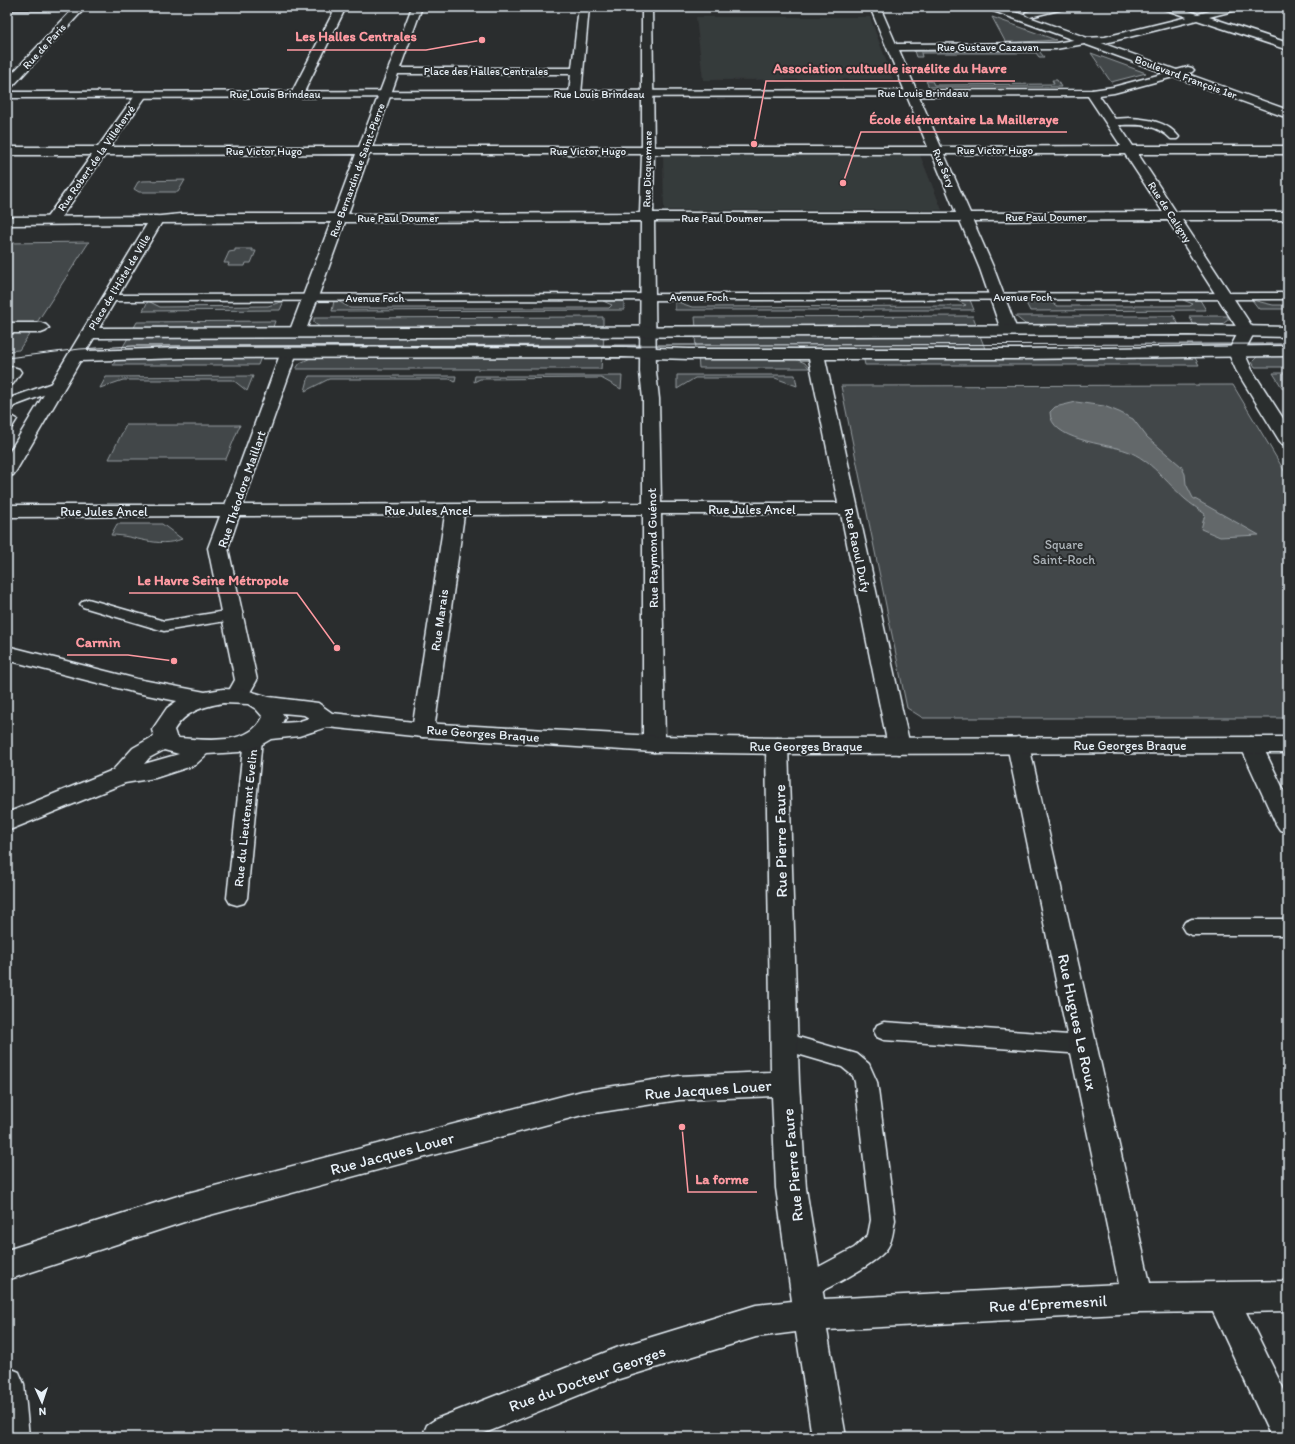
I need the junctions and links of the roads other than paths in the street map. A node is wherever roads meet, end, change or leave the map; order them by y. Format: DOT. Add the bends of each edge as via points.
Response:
graph roads {
  1 [pos="7,7"];
  2 [pos="57,7"];
  3 [pos="81,7"];
  4 [pos="341,7"];
  5 [pos="418,7"];
  6 [pos="584,7"];
  7 [pos="647,7"];
  8 [pos="875,7"];
  9 [pos="992,7"];
  10 [pos="1012,7"];
  11 [pos="1059,7"];
  12 [pos="1168,7"];
  13 [pos="1236,7"];
  14 [pos="1030,14"];
  15 [pos="1198,17"];
  16 [pos="1084,40"];
  17 [pos="1105,40"];
  18 [pos="892,47"];
  19 [pos="1288,47"];
  20 [pos="1188,70"];
  21 [pos="393,71"];
  22 [pos="578,71"];
  23 [pos="1175,74"];
  24 [pos="7,86"];
  25 [pos="1092,92"];
  26 [pos="912,93"];
  27 [pos="7,94"];
  28 [pos="297,94"];
  29 [pos="385,94"];
  30 [pos="576,94"];
  31 [pos="647,94"];
  32 [pos="141,95"];
  33 [pos="1288,106"];
  34 [pos="1288,114"];
  35 [pos="1112,122"];
  36 [pos="1174,138"];
  37 [pos="936,150"];
  38 [pos="1130,150"];
  39 [pos="1288,150"];
  40 [pos="7,151"];
  41 [pos="100,151"];
  42 [pos="363,151"];
  43 [pos="648,151"];
  44 [pos="1288,216"];
  45 [pos="965,217"];
  46 [pos="1173,217"];
  47 [pos="338,218"];
  48 [pos="647,218"];
  49 [pos="7,220"];
  50 [pos="52,220"];
  51 [pos="156,220"];
  52 [pos="1225,296"];
  53 [pos="1288,296"];
  54 [pos="649,297"];
  55 [pos="996,297"];
  56 [pos="110,298"];
  57 [pos="310,298"];
  58 [pos="7,328"];
  59 [pos="41,328"];
  60 [pos="1009,330"];
  61 [pos="1247,331"];
  62 [pos="649,332"];
  63 [pos="1288,332"];
  64 [pos="89,333"];
  65 [pos="297,333"];
  66 [pos="1288,351"];
  67 [pos="289,352"];
  68 [pos="1236,352"];
  69 [pos="649,353"];
  70 [pos="816,354"];
  71 [pos="76,356"];
  72 [pos="7,372"];
  73 [pos="7,381"];
  74 [pos="58,385"];
  75 [pos="7,406"];
  76 [pos="1288,440"];
  77 [pos="8,469"];
  78 [pos="849,508"];
  79 [pos="652,509"];
  80 [pos="232,510"];
  81 [pos="455,510"];
  82 [pos="7,511"];
  83 [pos="88,604"];
  84 [pos="232,615"];
  85 [pos="7,653"];
  86 [pos="137,686"];
  87 [pos="237,696"];
  88 [pos="206,699"];
  89 [pos="265,704"];
  90 [pos="326,720"];
  91 [pos="167,729"];
  92 [pos="423,730"];
  93 [pos="258,736"];
  94 [pos="654,744"];
  95 [pos="1251,745"];
  96 [pos="1288,745"];
  97 [pos="777,746"];
  98 [pos="899,746"];
  99 [pos="1018,746"];
  100 [pos="202,747"];
  101 [pos="121,776"];
  102 [pos="7,822"];
  103 [pos="1288,824"];
  104 [pos="237,898"];
  105 [pos="1192,927"];
  106 [pos="1288,927"];
  107 [pos="884,1031"];
  108 [pos="784,1042"];
  109 [pos="1083,1045"];
  110 [pos="785,1083"];
  111 [pos="7,1265"];
  112 [pos="1288,1296"];
  113 [pos="1222,1297"];
  114 [pos="1138,1298"];
  115 [pos="808,1301"];
  116 [pos="7,1384"];
  117 [pos="1288,1435"];
  118 [pos="12,1437"];
  119 [pos="439,1437"];
  120 [pos="829,1437"];
  1 -- 2 [label="street"];
  3 -- 24 [label="street, Rue de Paris"];
  4 -- 28 [label="street"];
  5 -- 21 [label="street, Rue Bernardin de Saint-Pierre"];
  6 -- 22 [label="street"];
  7 -- 31 [label="street, Rue Dicquemare"];
  8 -- 18 [label="street, Rue Séry"];
  9 -- 16 [label="street, Boulevard François 1er"];
  10 -- 14 [label="street, Boulevard François 1er"];
  11 -- 14 [label="street"];
  12 -- 15 [label="street"];
  13 -- 15 [label="street"];
  14 -- 17 [label="street, Boulevard François 1er"];
  15 -- 17 [label="street"];
  15 -- 19 [label="street"];
  16 -- 17 [label="street, Boulevard François 1er"];
  16 -- 18 [label="street, Rue Gustave Cazavan" via="1056,46"];
  16 -- 23 [label="street, Boulevard François 1er"];
  17 -- 20 [label="street, Boulevard François 1er"];
  18 -- 26 [label="street, Rue Séry"];
  20 -- 23 [label="street, Rue Louis Brindeau"];
  20 -- 33 [label="street, Boulevard François 1er"];
  21 -- 22 [label="street, Place des Halles Centrales"];
  21 -- 29 [label="street, Rue Bernardin de Saint-Pierre"];
  22 -- 30 [label="street"];
  23 -- 25 [label="street, Rue Louis Brindeau" via="1114,90"];
  23 -- 34 [label="street, Boulevard François 1er"];
  25 -- 26 [label="street, Rue Louis Brindeau"];
  25 -- 35 [label="street, Rue de Caligny"];
  26 -- 31 [label="street, Rue Louis Brindeau"];
  26 -- 37 [label="street, Rue Séry"];
  27 -- 32 [label="street, Rue Louis Brindeau"];
  28 -- 29 [label="street, Rue Louis Brindeau"];
  28 -- 32 [label="street, Rue Louis Brindeau"];
  29 -- 30 [label="street, Rue Louis Brindeau"];
  29 -- 42 [label="street, Rue Bernardin de Saint-Pierre"];
  30 -- 31 [label="street, Rue Louis Brindeau"];
  31 -- 43 [label="street, Rue Dicquemare"];
  32 -- 41 [label="street, Rue Robert de la Villehervé"];
  35 -- 36 [label="lane" via="1155,124 1168,128"];
  35 -- 38 [label="street, Rue de Caligny"];
  37 -- 38 [label="street, Rue Victor Hugo"];
  37 -- 43 [label="street, Rue Victor Hugo"];
  37 -- 45 [label="street, Rue Séry"];
  38 -- 39 [label="street, Rue Victor Hugo"];
  38 -- 46 [label="street, Rue de Caligny"];
  40 -- 41 [label="street, Rue Victor Hugo"];
  41 -- 42 [label="street, Rue Victor Hugo"];
  41 -- 50 [label="street, Rue Robert de la Villehervé"];
  42 -- 43 [label="street, Rue Victor Hugo"];
  42 -- 47 [label="street, Rue Bernardin de Saint-Pierre"];
  43 -- 48 [label="street, Rue Dicquemare"];
  44 -- 46 [label="street, Rue Paul Doumer"];
  45 -- 46 [label="street, Rue Paul Doumer"];
  45 -- 48 [label="street, Rue Paul Doumer"];
  45 -- 55 [label="street, Rue Séry"];
  46 -- 52 [label="street, Rue de Caligny"];
  47 -- 48 [label="street, Rue Paul Doumer"];
  47 -- 51 [label="street, Rue Paul Doumer"];
  47 -- 57 [label="street, Rue Bernardin de Saint-Pierre"];
  48 -- 54 [label="street, Rue Dicquemare"];
  49 -- 50 [label="street, Place de l'Hôtel de Ville"];
  50 -- 51 [label="street, Place de l'Hôtel de Ville"];
  51 -- 56 [label="street, Place de l'Hôtel de Ville"];
  52 -- 53 [label="lane, Avenue Foch"];
  52 -- 55 [label="lane, Avenue Foch"];
  52 -- 61 [label="street, Rue de Caligny"];
  54 -- 55 [label="lane, Avenue Foch"];
  54 -- 57 [label="lane, Avenue Foch"];
  54 -- 62 [label="street, Rue Dicquemare"];
  55 -- 60 [label="street, Rue Séry"];
  56 -- 57 [label="lane, Avenue Foch"];
  56 -- 64 [label="street, Place de l'Hôtel de Ville"];
  57 -- 65 [label="street, Rue Bernardin de Saint-Pierre"];
  58 -- 59 [label="street"];
  60 -- 61 [label="street"];
  60 -- 62 [label="street"];
  61 -- 63 [label="street"];
  61 -- 68 [label="street"];
  62 -- 65 [label="street"];
  62 -- 69 [label="street"];
  64 -- 65 [label="street"];
  64 -- 71 [label="street, Place de l'Hôtel de Ville"];
  66 -- 68 [label="street"];
  67 -- 69 [label="street"];
  67 -- 71 [label="street"];
  67 -- 80 [label="street, Rue Théodore Maillart"];
  68 -- 70 [label="street"];
  68 -- 76 [label="street" via="1244,370"];
  69 -- 70 [label="street"];
  69 -- 79 [label="street, Rue Raymond Guénot"];
  70 -- 78 [label="street, Rue Raoul Dufy"];
  71 -- 74 [label="street, Place de l'Hôtel de Ville"];
  72 -- 73 [label="street" via="13,372"];
  74 -- 75 [label="lane" via="9,403"];
  74 -- 77 [label="street, Place de l'Hôtel de Ville"];
  78 -- 79 [label="street, Rue Jules Ancel"];
  78 -- 98 [label="street, Rue Raoul Dufy"];
  79 -- 81 [label="street, Rue Jules Ancel"];
  79 -- 94 [label="street, Rue Raymond Guénot"];
  80 -- 81 [label="street, Rue Jules Ancel"];
  80 -- 82 [label="street, Rue Jules Ancel"];
  80 -- 84 [label="street, Rue Théodore Maillart" via="218,548"];
  81 -- 92 [label="street, Rue Marais"];
  83 -- 84 [label="lane" via="164,626"];
  84 -- 87 [label="street, Rue Théodore Maillart" via="246,680"];
  85 -- 86 [label="street"];
  86 -- 88 [label="street"];
  86 -- 91 [label="street" via="165,711"];
  87 -- 88 [label="street"];
  87 -- 89 [label="street" via="259,700"];
  88 -- 91 [label="street" via="178,709"];
  89 -- 90 [label="street" via="310,708"];
  89 -- 93 [label="street" via="274,717 269,728"];
  90 -- 92 [label="street, Rue Georges Braque"];
  90 -- 93 [label="street, Rue Georges Braque" via="299,729"];
  91 -- 100 [label="street, Rue Georges Braque" via="171,745"];
  91 -- 101 [label="street"];
  92 -- 94 [label="street, Rue Georges Braque"];
  93 -- 100 [label="street, Rue Georges Braque" via="240,744"];
  93 -- 104 [label="lane, Rue du Lieutenant Evelin"];
  94 -- 97 [label="street, Rue Georges Braque"];
  95 -- 96 [label="street, Rue Georges Braque"];
  95 -- 99 [label="street, Rue Georges Braque"];
  95 -- 103 [label="street"];
  97 -- 98 [label="street, Rue Georges Braque"];
  97 -- 108 [label="street, Rue Pierre Faure"];
  98 -- 99 [label="street, Rue Georges Braque"];
  99 -- 109 [label="street, Rue Hugues Le Roux"];
  100 -- 101 [label="street" via="188,759 155,770"];
  101 -- 102 [label="street"];
  105 -- 106 [label="lane"];
  107 -- 109 [label="lane"];
  108 -- 110 [label="street, Rue Pierre Faure"];
  108 -- 115 [label="lane" via="849,1060 861,1070 866,1082 883,1220 879,1241"];
  109 -- 114 [label="street, Rue Hugues Le Roux"];
  110 -- 111 [label="street, Rue Jacques Louer" via="679,1088 582,1104 184,1208"];
  110 -- 115 [label="street, Rue Pierre Faure" via="791,1188"];
  112 -- 113 [label="street, Rue d'Epremesnil"];
  113 -- 114 [label="street, Rue d'Epremesnil"];
  113 -- 117 [label="street"];
  114 -- 115 [label="street, Rue d'Epremesnil"];
  115 -- 119 [label="street, Rue du Docteur Georges" via="756,1321 619,1363 448,1431"];
  115 -- 120 [label="street, Rue Pierre Faure"];
  116 -- 118 [label="street"];
}
